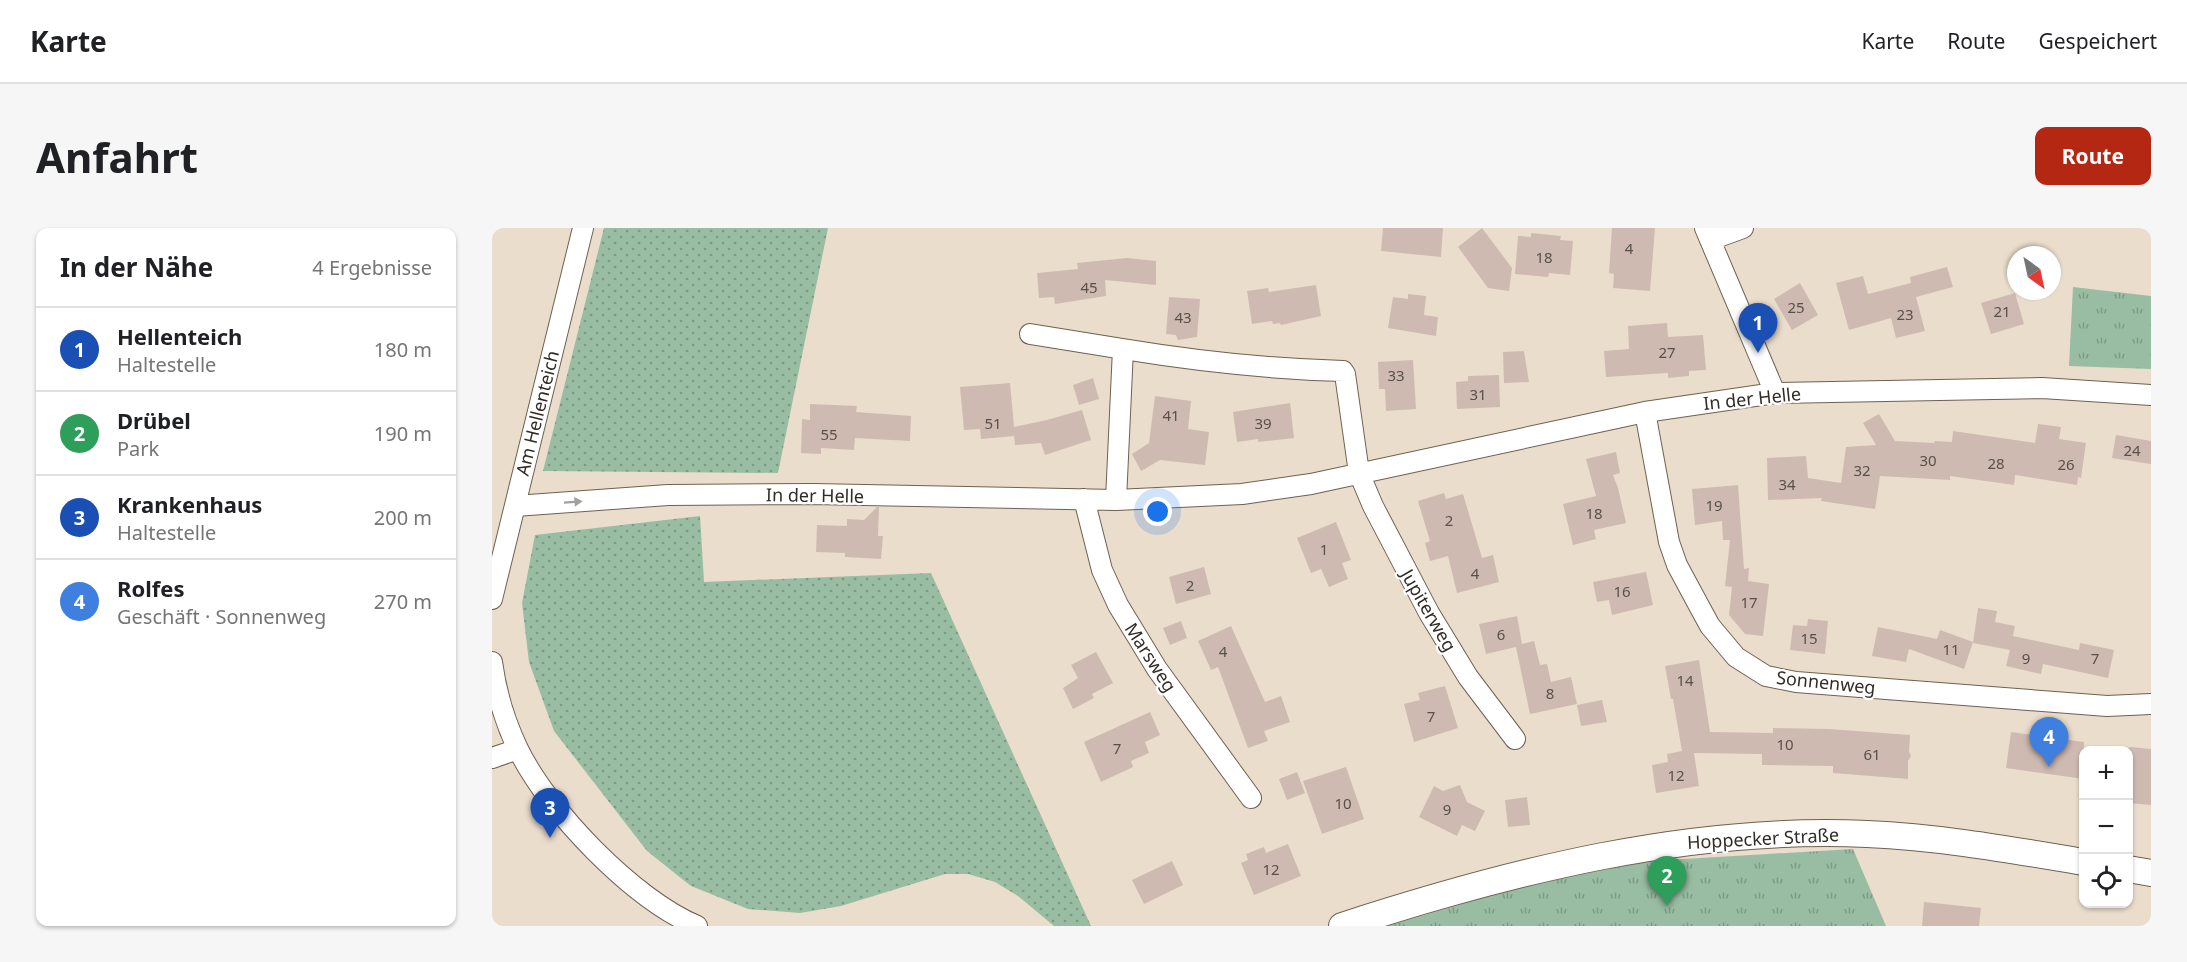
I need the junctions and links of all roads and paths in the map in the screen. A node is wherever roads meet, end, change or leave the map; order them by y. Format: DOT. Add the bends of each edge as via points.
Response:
graph roads {
  1 [pos="583,228"];
  2 [pos="1743,228"];
  3 [pos="1707,234"];
  4 [pos="1030,334"];
  5 [pos="1123,349"];
  6 [pos="1775,393"];
  7 [pos="2151,394"];
  8 [pos="1645,412"];
  9 [pos="1359,473"];
  10 [pos="1084,499"];
  11 [pos="1116,500"];
  12 [pos="515,506"];
  13 [pos="492,599"];
  14 [pos="492,662"];
  15 [pos="2151,704"];
  16 [pos="1515,739"];
  17 [pos="518,749"];
  18 [pos="492,758"];
  19 [pos="1251,798"];
  20 [pos="2079,861"];
  21 [pos="2133,870"];
  22 [pos="2151,873"];
  23 [pos="697,926"];
  24 [pos="1342,926"];
  1 -- 12 [label="street, Am Hellenteich"];
  2 -- 3 [label="street"];
  3 -- 6 [label="street"];
  4 -- 5 [label="street"];
  5 -- 9 [label="street" via="1239,365 1343,371"];
  5 -- 11 [label="street"];
  6 -- 7 [label="street, In der Helle" via="2042,387"];
  6 -- 8 [label="street, In der Helle"];
  8 -- 9 [label="street, In der Helle"];
  8 -- 15 [label="street, Sonnenweg" via="1672,553 1710,626 1736,657 1755,671 1796,682 2107,706"];
  9 -- 11 [label="street, In der Helle" via="1242,495"];
  9 -- 16 [label="street, Jupiterweg" via="1372,506 1429,613 1468,677"];
  10 -- 11 [label="street, In der Helle"];
  12 -- 10 [label="street, In der Helle, one-way" via="668,495"];
  10 -- 19 [label="street, Marsweg" via="1102,570 1118,605 1157,669"];
  12 -- 13 [label="street, Am Hellenteich"];
  14 -- 17 [label="street" via="498,693"];
  17 -- 18 [label="street"];
  17 -- 23 [label="street" via="570,823 606,861 637,890"];
  20 -- 24 [label="street, Hoppecker Straße" via="1869,834 1708,839 1552,867"];
  21 -- 22 [label="street"];
}
